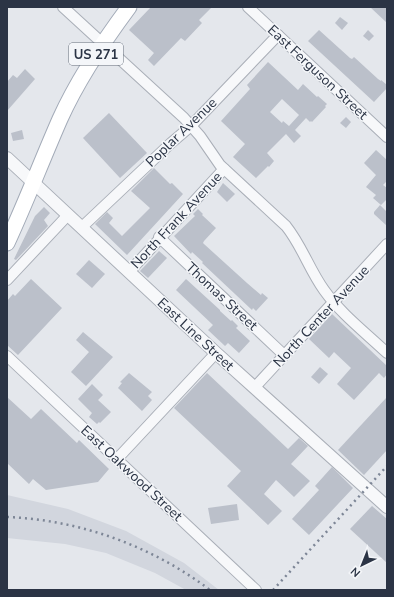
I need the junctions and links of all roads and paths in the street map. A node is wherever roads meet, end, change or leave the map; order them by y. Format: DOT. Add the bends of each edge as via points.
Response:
graph roads {
  1 [pos="63,7"];
  2 [pos="129,7"];
  3 [pos="248,7"];
  4 [pos="278,34"];
  5 [pos="103,44"];
  6 [pos="191,126"];
  7 [pos="387,137"];
  8 [pos="7,158"];
  9 [pos="224,168"];
  10 [pos="34,183"];
  11 [pos="68,214"];
  12 [pos="82,227"];
  13 [pos="160,237"];
  14 [pos="7,243"];
  15 [pos="387,244"];
  16 [pos="128,272"];
  17 [pos="7,280"];
  18 [pos="333,302"];
  19 [pos="216,353"];
  20 [pos="387,353"];
  21 [pos="284,355"];
  22 [pos="7,356"];
  23 [pos="254,387"];
  24 [pos="116,459"];
  25 [pos="387,507"];
  26 [pos="256,590"];
  1 -- 5 [label="street"];
  2 -- 5 [label="main road, US 271"];
  3 -- 4 [label="street, East Ferguson Street"];
  4 -- 6 [label="street, Poplar Avenue"];
  4 -- 7 [label="street, East Ferguson Street"];
  5 -- 6 [label="street"];
  5 -- 10 [label="main road, US 271" via="61,118"];
  6 -- 9 [label="street"];
  6 -- 12 [label="street, Poplar Avenue"];
  8 -- 10 [label="street, East Line Street"];
  9 -- 13 [label="street, North Frank Avenue"];
  9 -- 18 [label="street" via="286,226"];
  10 -- 11 [label="street, East Line Street"];
  10 -- 14 [label="main road, US 271"];
  11 -- 12 [label="street, East Line Street"];
  11 -- 17 [label="street"];
  12 -- 16 [label="street, East Line Street"];
  13 -- 16 [label="street, North Frank Avenue"];
  13 -- 21 [label="street, Thomas Street"];
  15 -- 18 [label="street, North Center Avenue"];
  16 -- 19 [label="street, East Line Street"];
  18 -- 20 [label="street"];
  18 -- 21 [label="street, North Center Avenue"];
  19 -- 23 [label="street, East Line Street"];
  19 -- 24 [label="street"];
  21 -- 23 [label="street, North Center Avenue"];
  22 -- 24 [label="street, East Oakwood Street"];
  23 -- 25 [label="street, East Line Street"];
  24 -- 26 [label="street, East Oakwood Street"];
}
